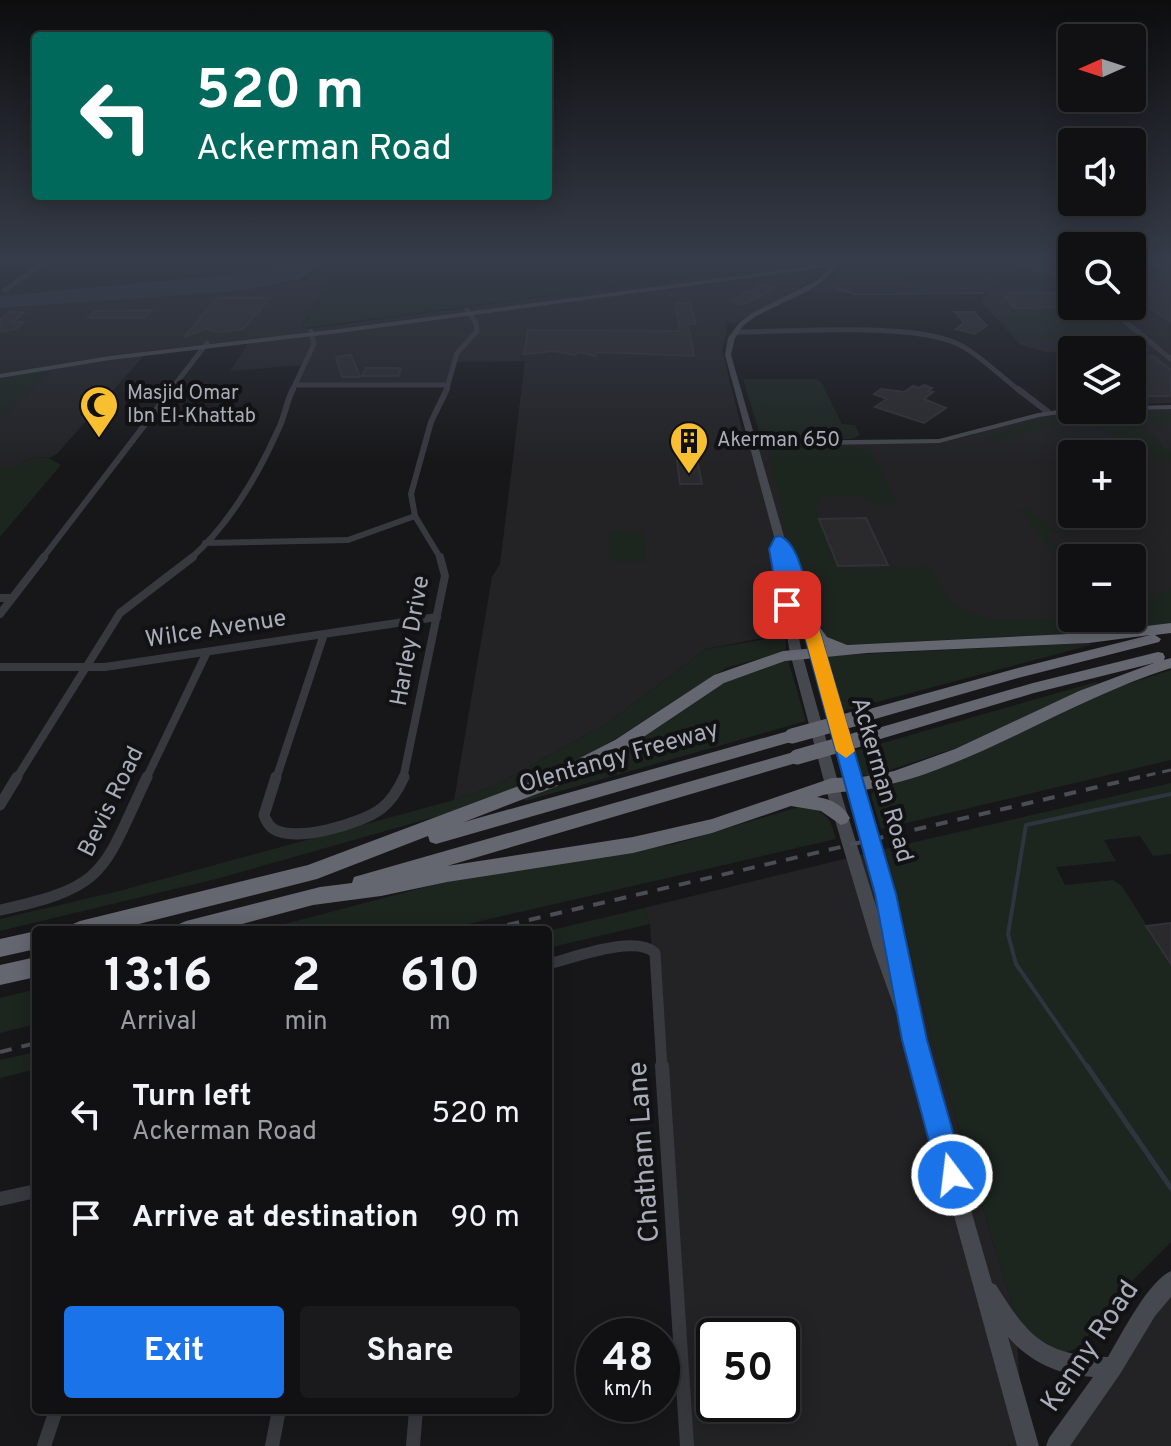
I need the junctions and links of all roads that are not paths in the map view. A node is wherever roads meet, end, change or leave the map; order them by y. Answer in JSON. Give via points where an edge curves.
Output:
{"nodes":[{"id":1,"x":332,"y":329,"type":"edge"},
{"id":2,"x":477,"y":329,"type":"edge"},
{"id":3,"x":739,"y":329,"type":"edge"},
{"id":4,"x":1135,"y":329,"type":"edge"},
{"id":5,"x":312,"y":332,"type":"junction"},
{"id":6,"x":736,"y":332,"type":"junction"},
{"id":7,"x":206,"y":345,"type":"junction"},
{"id":8,"x":1171,"y":359,"type":"edge"},
{"id":9,"x":0,"y":374,"type":"edge"},
{"id":10,"x":295,"y":385,"type":"junction"},
{"id":11,"x":448,"y":385,"type":"junction"},
{"id":12,"x":1171,"y":407,"type":"edge"},
{"id":13,"x":1146,"y":408,"type":"edge"},
{"id":14,"x":1058,"y":411,"type":"edge"},
{"id":15,"x":1048,"y":412,"type":"junction"},
{"id":16,"x":753,"y":444,"type":"junction"},
{"id":17,"x":415,"y":516,"type":"junction"},
{"id":18,"x":780,"y":540,"type":"junction"},
{"id":19,"x":205,"y":543,"type":"junction"},
{"id":20,"x":0,"y":598,"type":"edge"},
{"id":21,"x":12,"y":598,"type":"junction"},
{"id":22,"x":0,"y":614,"type":"edge"},
{"id":23,"x":437,"y":617,"type":"junction"},
{"id":24,"x":810,"y":624,"type":"junction"},
{"id":25,"x":1171,"y":628,"type":"edge"},
{"id":26,"x":324,"y":634,"type":"junction"},
{"id":27,"x":1171,"y":636,"type":"edge"},
{"id":28,"x":867,"y":648,"type":"junction"},
{"id":29,"x":207,"y":652,"type":"junction"},
{"id":30,"x":796,"y":653,"type":"junction"},
{"id":31,"x":818,"y":653,"type":"junction"},
{"id":32,"x":1171,"y":653,"type":"edge"},
{"id":33,"x":1171,"y":663,"type":"edge"},
{"id":34,"x":0,"y":667,"type":"edge"},
{"id":35,"x":85,"y":668,"type":"junction"},
{"id":36,"x":832,"y":785,"type":"junction"},
{"id":37,"x":856,"y":786,"type":"junction"},
{"id":38,"x":783,"y":803,"type":"junction"},
{"id":39,"x":0,"y":805,"type":"edge"},
{"id":40,"x":841,"y":818,"type":"junction"},
{"id":41,"x":309,"y":873,"type":"junction"},
{"id":42,"x":312,"y":897,"type":"junction"},
{"id":43,"x":0,"y":910,"type":"edge"},
{"id":44,"x":96,"y":926,"type":"edge"},
{"id":45,"x":201,"y":926,"type":"edge"},
{"id":46,"x":32,"y":941,"type":"edge"},
{"id":47,"x":0,"y":948,"type":"edge"},
{"id":48,"x":555,"y":962,"type":"edge"},
{"id":49,"x":32,"y":968,"type":"edge"},
{"id":50,"x":0,"y":975,"type":"edge"},
{"id":51,"x":914,"y":1040,"type":"junction"},
{"id":52,"x":32,"y":1192,"type":"edge"},
{"id":53,"x":0,"y":1199,"type":"edge"},
{"id":54,"x":977,"y":1270,"type":"junction"},
{"id":55,"x":1171,"y":1281,"type":"edge"},
{"id":56,"x":1113,"y":1367,"type":"junction"},
{"id":57,"x":55,"y":1414,"type":"edge"},
{"id":58,"x":278,"y":1414,"type":"edge"},
{"id":59,"x":416,"y":1414,"type":"edge"},
{"id":60,"x":44,"y":1446,"type":"edge"},
{"id":61,"x":272,"y":1446,"type":"edge"},
{"id":62,"x":413,"y":1446,"type":"edge"},
{"id":63,"x":687,"y":1446,"type":"edge"},
{"id":64,"x":1028,"y":1446,"type":"edge"},
{"id":65,"x":1057,"y":1446,"type":"edge"}],
"edges":[{"from":1,"to":5,"type":"main road"},
{"from":2,"to":11,"type":"street","via":[[457,353]]},
{"from":3,"to":6,"type":"main road"},
{"from":4,"to":8,"type":"street"},
{"from":5,"to":7,"type":"main road"},
{"from":5,"to":10,"type":"street","via":[[313,351]]},
{"from":6,"to":15,"type":"street","via":[[878,331],[940,337],[960,345]]},
{"from":6,"to":16,"type":"main road","name":"Ackerman Road","via":[[728,355]]},
{"from":7,"to":9,"type":"main road","via":[[88,357]]},
{"from":7,"to":21,"type":"street"},
{"from":10,"to":11,"type":"street"},
{"from":10,"to":19,"type":"street","via":[[280,427],[241,499]]},
{"from":11,"to":17,"type":"street","via":[[431,422],[413,488]]},
{"from":12,"to":13,"type":"main road"},
{"from":14,"to":15,"type":"main road"},
{"from":15,"to":16,"type":"main road","via":[[939,441]]},
{"from":16,"to":18,"type":"main road","name":"Ackerman Road"},
{"from":17,"to":19,"type":"street","via":[[338,541]]},
{"from":17,"to":23,"type":"street","name":"Harley Drive","via":[[444,562]]},
{"from":18,"to":24,"type":"main road","name":"Ackerman Road"},
{"from":18,"to":30,"type":"main road","name":"Ackerman Road","via":[[776,549]]},
{"from":19,"to":35,"type":"street","via":[[120,613]]},
{"from":20,"to":21,"type":"street"},
{"from":21,"to":22,"type":"street"},
{"from":23,"to":26,"type":"street","name":"Wilce Avenue"},
{"from":23,"to":26,"type":"street","name":"Harley Drive","via":[[403,780],[387,803],[360,819],[282,835],[265,821],[266,806]]},
{"from":24,"to":28,"type":"highway","via":[[831,644]]},
{"from":24,"to":31,"type":"main road","name":"Ackerman Road"},
{"from":25,"to":28,"type":"highway","via":[[1089,638]]},
{"from":26,"to":29,"type":"street","name":"Wilce Avenue"},
{"from":27,"to":41,"type":"highway","name":"Olentangy Freeway","bridge":true,"via":[[1018,673]]},
{"from":28,"to":31,"type":"highway"},
{"from":29,"to":35,"type":"street","name":"Wilce Avenue"},
{"from":29,"to":43,"type":"street","name":"Bevis Road","via":[[97,876],[62,896]]},
{"from":30,"to":31,"type":"highway"},
{"from":30,"to":36,"type":"main road","name":"Ackerman Road"},
{"from":30,"to":41,"type":"highway","via":[[719,679],[621,744],[549,782]]},
{"from":31,"to":37,"type":"main road","name":"Ackerman Road"},
{"from":32,"to":42,"type":"highway","name":"Olentangy Freeway","bridge":true,"via":[[1033,688]]},
{"from":33,"to":37,"type":"highway","via":[[1125,677],[958,753]]},
{"from":34,"to":35,"type":"street","name":"Wilce Avenue"},
{"from":35,"to":39,"type":"street"},
{"from":36,"to":37,"type":"highway"},
{"from":36,"to":38,"type":"highway"},
{"from":36,"to":40,"type":"main road","name":"Ackerman Road"},
{"from":37,"to":51,"type":"main road","name":"Ackerman Road","via":[[885,894]]},
{"from":38,"to":40,"type":"highway","via":[[816,802]]},
{"from":38,"to":42,"type":"highway","via":[[633,845]]},
{"from":40,"to":51,"type":"main road","name":"Ackerman Road"},
{"from":41,"to":44,"type":"highway","name":"Olentangy Freeway"},
{"from":42,"to":45,"type":"highway","name":"Olentangy Freeway"},
{"from":46,"to":47,"type":"highway"},
{"from":48,"to":63,"type":"street","name":"Chatham Lane","via":[[633,944],[655,953]]},
{"from":49,"to":50,"type":"highway"},
{"from":51,"to":54,"type":"main road","name":"Ackerman Road"},
{"from":52,"to":53,"type":"street"},
{"from":54,"to":56,"type":"main road","via":[[1005,1317],[1038,1352],[1067,1365]]},
{"from":54,"to":64,"type":"main road","name":"Ackerman Road"},
{"from":55,"to":56,"type":"main road","name":"Kenny Road"},
{"from":56,"to":65,"type":"main road","name":"Kenny Road"},
{"from":57,"to":60,"type":"street"},
{"from":58,"to":61,"type":"street"},
{"from":59,"to":62,"type":"street"}]}
